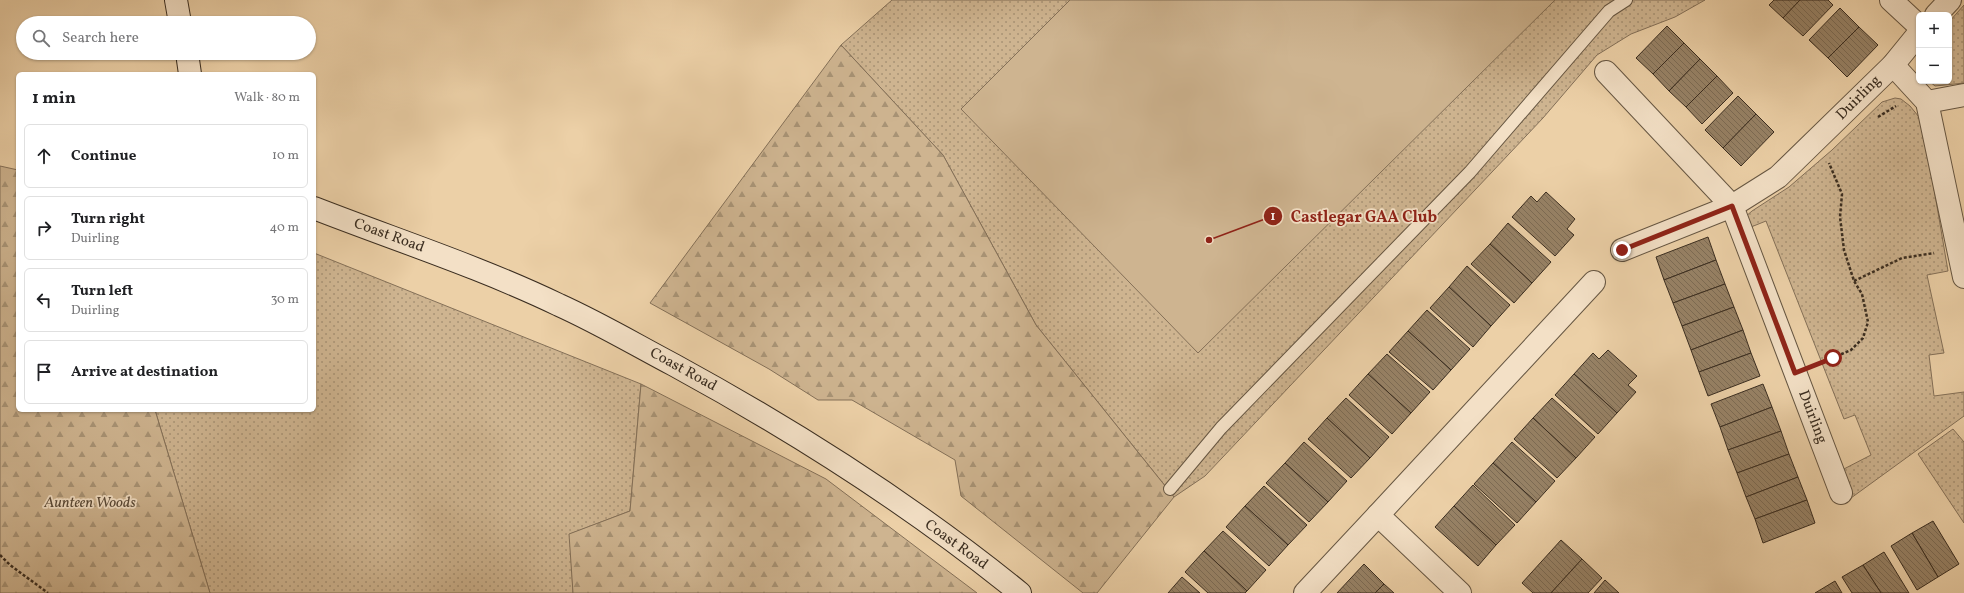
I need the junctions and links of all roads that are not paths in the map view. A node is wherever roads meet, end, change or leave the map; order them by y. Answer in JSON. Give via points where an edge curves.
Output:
{"nodes":[{"id":1,"x":176,"y":0,"type":"edge"},
{"id":2,"x":1626,"y":0,"type":"edge"},
{"id":3,"x":1892,"y":0,"type":"edge"},
{"id":4,"x":1950,"y":0,"type":"edge"},
{"id":5,"x":1939,"y":12,"type":"edge"},
{"id":6,"x":179,"y":16,"type":"edge"},
{"id":7,"x":1916,"y":23,"type":"edge"},
{"id":8,"x":1916,"y":37,"type":"edge"},
{"id":9,"x":188,"y":60,"type":"edge"},
{"id":10,"x":1893,"y":64,"type":"junction"},
{"id":11,"x":190,"y":72,"type":"edge"},
{"id":12,"x":1606,"y":72,"type":"dead end"},
{"id":13,"x":1964,"y":95,"type":"edge"},
{"id":14,"x":1923,"y":98,"type":"junction"},
{"id":15,"x":1732,"y":206,"type":"junction"},
{"id":16,"x":316,"y":209,"type":"edge"},
{"id":17,"x":1622,"y":250,"type":"dead end"},
{"id":18,"x":1964,"y":277,"type":"edge"},
{"id":19,"x":1594,"y":282,"type":"dead end"},
{"id":20,"x":1170,"y":489,"type":"dead end"},
{"id":21,"x":1841,"y":493,"type":"dead end"},
{"id":22,"x":1378,"y":515,"type":"junction"},
{"id":23,"x":1020,"y":593,"type":"edge"},
{"id":24,"x":1305,"y":593,"type":"edge"},
{"id":25,"x":1460,"y":593,"type":"edge"}],
"edges":[{"from":1,"to":6,"type":"street"},
{"from":2,"to":20,"type":"lane","via":[[1609,11],[1470,172],[1221,428]]},
{"from":3,"to":7,"type":"street"},
{"from":4,"to":5,"type":"street"},
{"from":8,"to":10,"type":"street","name":"Duirling"},
{"from":9,"to":11,"type":"street"},
{"from":10,"to":14,"type":"street","name":"Duirling"},
{"from":10,"to":15,"type":"street","name":"Duirling","via":[[1778,177]]},
{"from":12,"to":15,"type":"street","name":"Duirling"},
{"from":13,"to":14,"type":"street"},
{"from":14,"to":18,"type":"street"},
{"from":15,"to":17,"type":"street","name":"Duirling"},
{"from":15,"to":21,"type":"street","name":"Duirling"},
{"from":16,"to":23,"type":"street","name":"Coast Road","via":[[470,266],[559,304],[644,349],[806,441],[962,547]]},
{"from":19,"to":22,"type":"street"},
{"from":22,"to":24,"type":"street"},
{"from":22,"to":25,"type":"street"}]}
